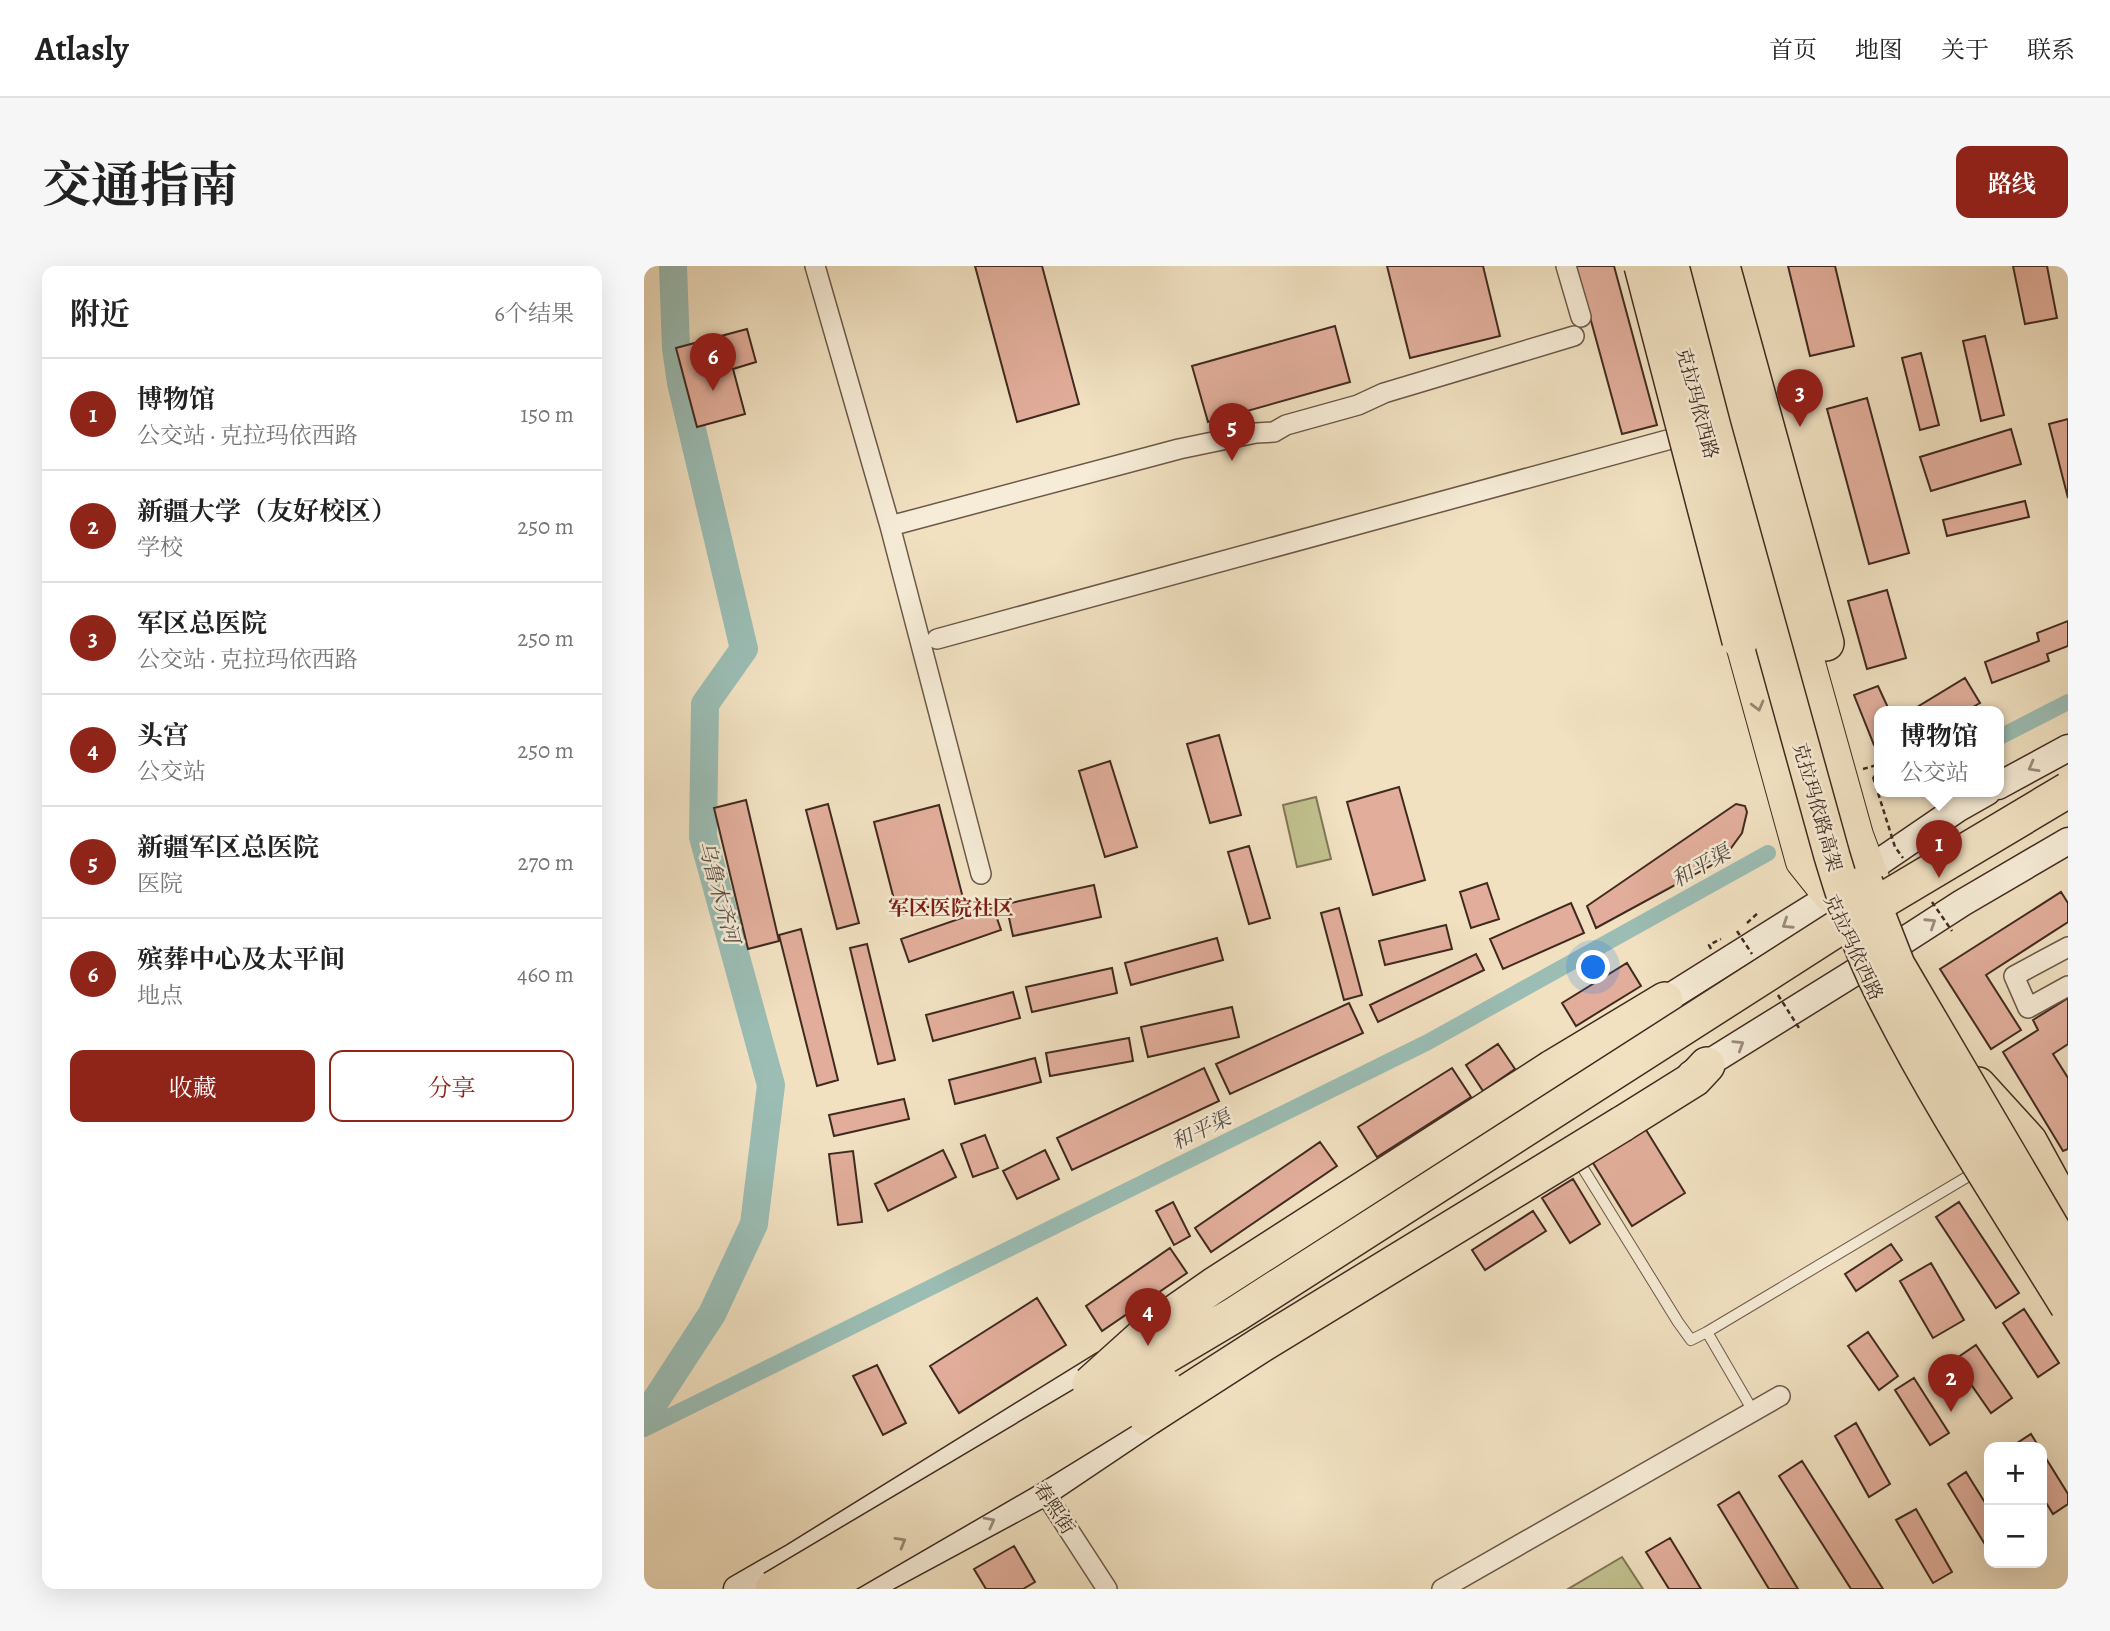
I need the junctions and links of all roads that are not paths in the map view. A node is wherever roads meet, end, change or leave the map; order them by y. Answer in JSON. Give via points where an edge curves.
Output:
{"nodes":[{"id":1,"x":816,"y":266,"type":"edge"},
{"id":2,"x":1566,"y":266,"type":"edge"},
{"id":3,"x":1642,"y":266,"type":"edge"},
{"id":4,"x":1663,"y":266,"type":"edge"},
{"id":5,"x":1671,"y":266,"type":"edge"},
{"id":6,"x":1697,"y":266,"type":"edge"},
{"id":7,"x":1722,"y":266,"type":"edge"},
{"id":8,"x":1581,"y":317,"type":"dead end"},
{"id":9,"x":1574,"y":336,"type":"dead end"},
{"id":10,"x":1742,"y":417,"type":"junction"},
{"id":11,"x":1705,"y":429,"type":"junction"},
{"id":12,"x":890,"y":526,"type":"junction"},
{"id":13,"x":937,"y":639,"type":"dead end"},
{"id":14,"x":1740,"y":640,"type":"joint"},
{"id":15,"x":1826,"y":643,"type":"joint"},
{"id":16,"x":2068,"y":748,"type":"edge"},
{"id":17,"x":1873,"y":772,"type":"edge"},
{"id":18,"x":2004,"y":783,"type":"edge"},
{"id":19,"x":2068,"y":790,"type":"edge"},
{"id":20,"x":1978,"y":797,"type":"edge"},
{"id":21,"x":2068,"y":814,"type":"edge"},
{"id":22,"x":1858,"y":835,"type":"junction"},
{"id":23,"x":2068,"y":841,"type":"edge"},
{"id":24,"x":1870,"y":867,"type":"junction"},
{"id":25,"x":981,"y":874,"type":"dead end"},
{"id":26,"x":1829,"y":897,"type":"junction"},
{"id":27,"x":1898,"y":944,"type":"junction"},
{"id":28,"x":2068,"y":947,"type":"edge"},
{"id":29,"x":1860,"y":967,"type":"junction"},
{"id":30,"x":2068,"y":986,"type":"edge"},
{"id":31,"x":1665,"y":1000,"type":"junction"},
{"id":32,"x":1707,"y":1065,"type":"junction"},
{"id":33,"x":1978,"y":1085,"type":"junction"},
{"id":34,"x":1566,"y":1142,"type":"junction"},
{"id":35,"x":1984,"y":1167,"type":"junction"},
{"id":36,"x":2068,"y":1212,"type":"edge"},
{"id":37,"x":2068,"y":1239,"type":"edge"},
{"id":38,"x":2068,"y":1256,"type":"edge"},
{"id":39,"x":2068,"y":1304,"type":"edge"},
{"id":40,"x":1707,"y":1332,"type":"junction"},
{"id":41,"x":1780,"y":1396,"type":"dead end"},
{"id":42,"x":1753,"y":1411,"type":"junction"},
{"id":43,"x":1001,"y":1429,"type":"junction"},
{"id":44,"x":1049,"y":1440,"type":"junction"},
{"id":45,"x":1045,"y":1492,"type":"junction"},
{"id":46,"x":877,"y":1586,"type":"edge"},
{"id":47,"x":737,"y":1589,"type":"edge"},
{"id":48,"x":773,"y":1589,"type":"edge"},
{"id":49,"x":821,"y":1589,"type":"edge"},
{"id":50,"x":1107,"y":1589,"type":"edge"},
{"id":51,"x":1442,"y":1589,"type":"edge"}],
"edges":[{"from":1,"to":12,"type":"street"},
{"from":2,"to":8,"type":"street"},
{"from":3,"to":14,"type":"highway","bridge":true},
{"from":4,"to":11,"type":"main road","name":"克拉玛依西路"},
{"from":5,"to":39,"type":"highway","name":"克拉玛依路高架","bridge":true,"via":[[1851,916],[1881,989],[1922,1067]]},
{"from":6,"to":10,"type":"main road","name":"克拉玛依西路"},
{"from":6,"to":38,"type":"highway","name":"克拉玛依路高架","bridge":true,"via":[[1733,422],[1852,848],[1897,965]]},
{"from":7,"to":15,"type":"highway"},
{"from":9,"to":12,"type":"street","via":[[1384,393],[1274,432],[1179,450]]},
{"from":10,"to":11,"type":"street"},
{"from":10,"to":22,"type":"main road","name":"克拉玛依西路"},
{"from":11,"to":13,"type":"street"},
{"from":11,"to":26,"type":"main road","name":"克拉玛依西路","via":[[1797,758]]},
{"from":12,"to":25,"type":"street"},
{"from":14,"to":26,"type":"main road","one_way":true,"via":[[1801,862]]},
{"from":15,"to":17,"type":"main road"},
{"from":16,"to":18,"type":"main road","one_way":true},
{"from":17,"to":22,"type":"main road"},
{"from":19,"to":44,"type":"highway","bridge":true,"via":[[1855,917]]},
{"from":20,"to":24,"type":"main road"},
{"from":21,"to":44,"type":"highway","bridge":true,"via":[[1863,937],[1256,1327]]},
{"from":22,"to":24,"type":"main road","name":"克拉玛依西路"},
{"from":27,"to":23,"type":"main road","one_way":true},
{"from":24,"to":26,"type":"main road"},
{"from":24,"to":27,"type":"main road","name":"克拉玛依西路"},
{"from":26,"to":29,"type":"main road","name":"克拉玛依西路"},
{"from":26,"to":31,"type":"main road","one_way":true},
{"from":27,"to":29,"type":"main road"},
{"from":27,"to":33,"type":"main road","name":"克拉玛依西路"},
{"from":28,"to":30,"type":"street","via":[[2014,976],[2028,1008]]},
{"from":32,"to":29,"type":"main road","one_way":true},
{"from":29,"to":35,"type":"main road","name":"克拉玛依西路"},
{"from":31,"to":43,"type":"main road","via":[[1655,1021]]},
{"from":31,"to":44,"type":"highway","bridge":true,"via":[[1552,1068],[1150,1330]]},
{"from":32,"to":34,"type":"main road"},
{"from":32,"to":44,"type":"highway","bridge":true,"via":[[1694,1079],[1551,1170],[1129,1429]]},
{"from":33,"to":36,"type":"highway","via":[[2029,1141]]},
{"from":33,"to":37,"type":"main road","name":"克拉玛依西路"},
{"from":34,"to":40,"type":"lane","via":[[1691,1340]]},
{"from":34,"to":45,"type":"main road"},
{"from":35,"to":39,"type":"main road","name":"克拉玛依西路"},
{"from":35,"to":40,"type":"lane"},
{"from":40,"to":42,"type":"lane"},
{"from":41,"to":42,"type":"street"},
{"from":42,"to":51,"type":"street"},
{"from":43,"to":45,"type":"street","name":"春熙街"},
{"from":43,"to":47,"type":"main road"},
{"from":44,"to":48,"type":"highway","bridge":true},
{"from":49,"to":44,"type":"highway","one_way":true,"bridge":true},
{"from":46,"to":45,"type":"main road","one_way":true},
{"from":45,"to":50,"type":"street","name":"春熙街"}]}
